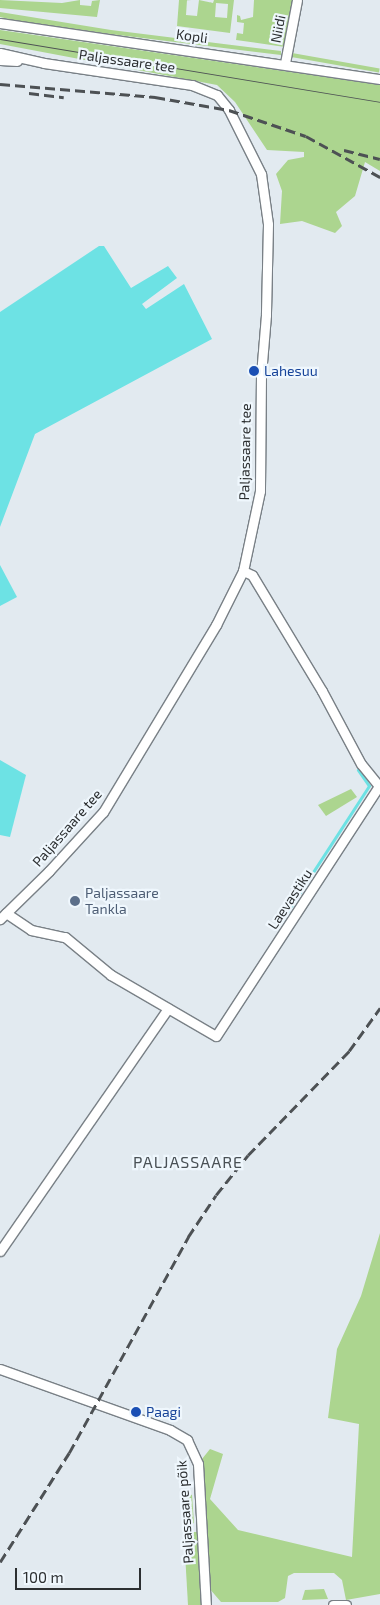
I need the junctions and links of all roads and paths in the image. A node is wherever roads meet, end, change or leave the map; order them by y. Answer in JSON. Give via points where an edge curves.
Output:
{"nodes":[{"id":1,"x":298,"y":0,"type":"edge"},
{"id":2,"x":0,"y":23,"type":"edge"},
{"id":3,"x":0,"y":53,"type":"edge"},
{"id":4,"x":0,"y":60,"type":"edge"},
{"id":5,"x":44,"y":63,"type":"junction"},
{"id":6,"x":285,"y":63,"type":"junction"},
{"id":7,"x":380,"y":80,"type":"edge"},
{"id":8,"x":243,"y":571,"type":"junction"},
{"id":9,"x":3,"y":916,"type":"edge"},
{"id":10,"x":168,"y":1008,"type":"junction"},
{"id":11,"x":0,"y":1251,"type":"edge"},
{"id":12,"x":0,"y":1369,"type":"edge"},
{"id":13,"x":206,"y":1605,"type":"edge"},
{"id":14,"x":333,"y":1605,"type":"edge"},
{"id":15,"x":346,"y":1605,"type":"edge"}],
"edges":[{"from":1,"to":6,"type":"street","name":"Niidi"},
{"from":2,"to":6,"type":"street","name":"Kopli"},
{"from":3,"to":5,"type":"street","name":"Paljassaare tee"},
{"from":4,"to":5,"type":"street","name":"Paljassaare tee"},
{"from":5,"to":8,"type":"street","name":"Paljassaare tee","via":[[192,85],[217,95],[229,110],[261,174],[268,224],[261,374],[260,491]]},
{"from":6,"to":7,"type":"street","name":"Kopli"},
{"from":8,"to":9,"type":"street","name":"Paljassaare tee","via":[[216,625],[103,812]]},
{"from":8,"to":10,"type":"street","name":"Laevastiku","via":[[252,575],[322,691],[361,764],[379,786],[216,1036]]},
{"from":9,"to":10,"type":"street","name":"Laevastiku","via":[[31,930],[65,937],[111,975]]},
{"from":10,"to":11,"type":"street"},
{"from":12,"to":13,"type":"street","name":"Paljassaare põik","via":[[170,1430],[187,1440],[198,1464]]},
{"from":14,"to":15,"type":"street"}]}
